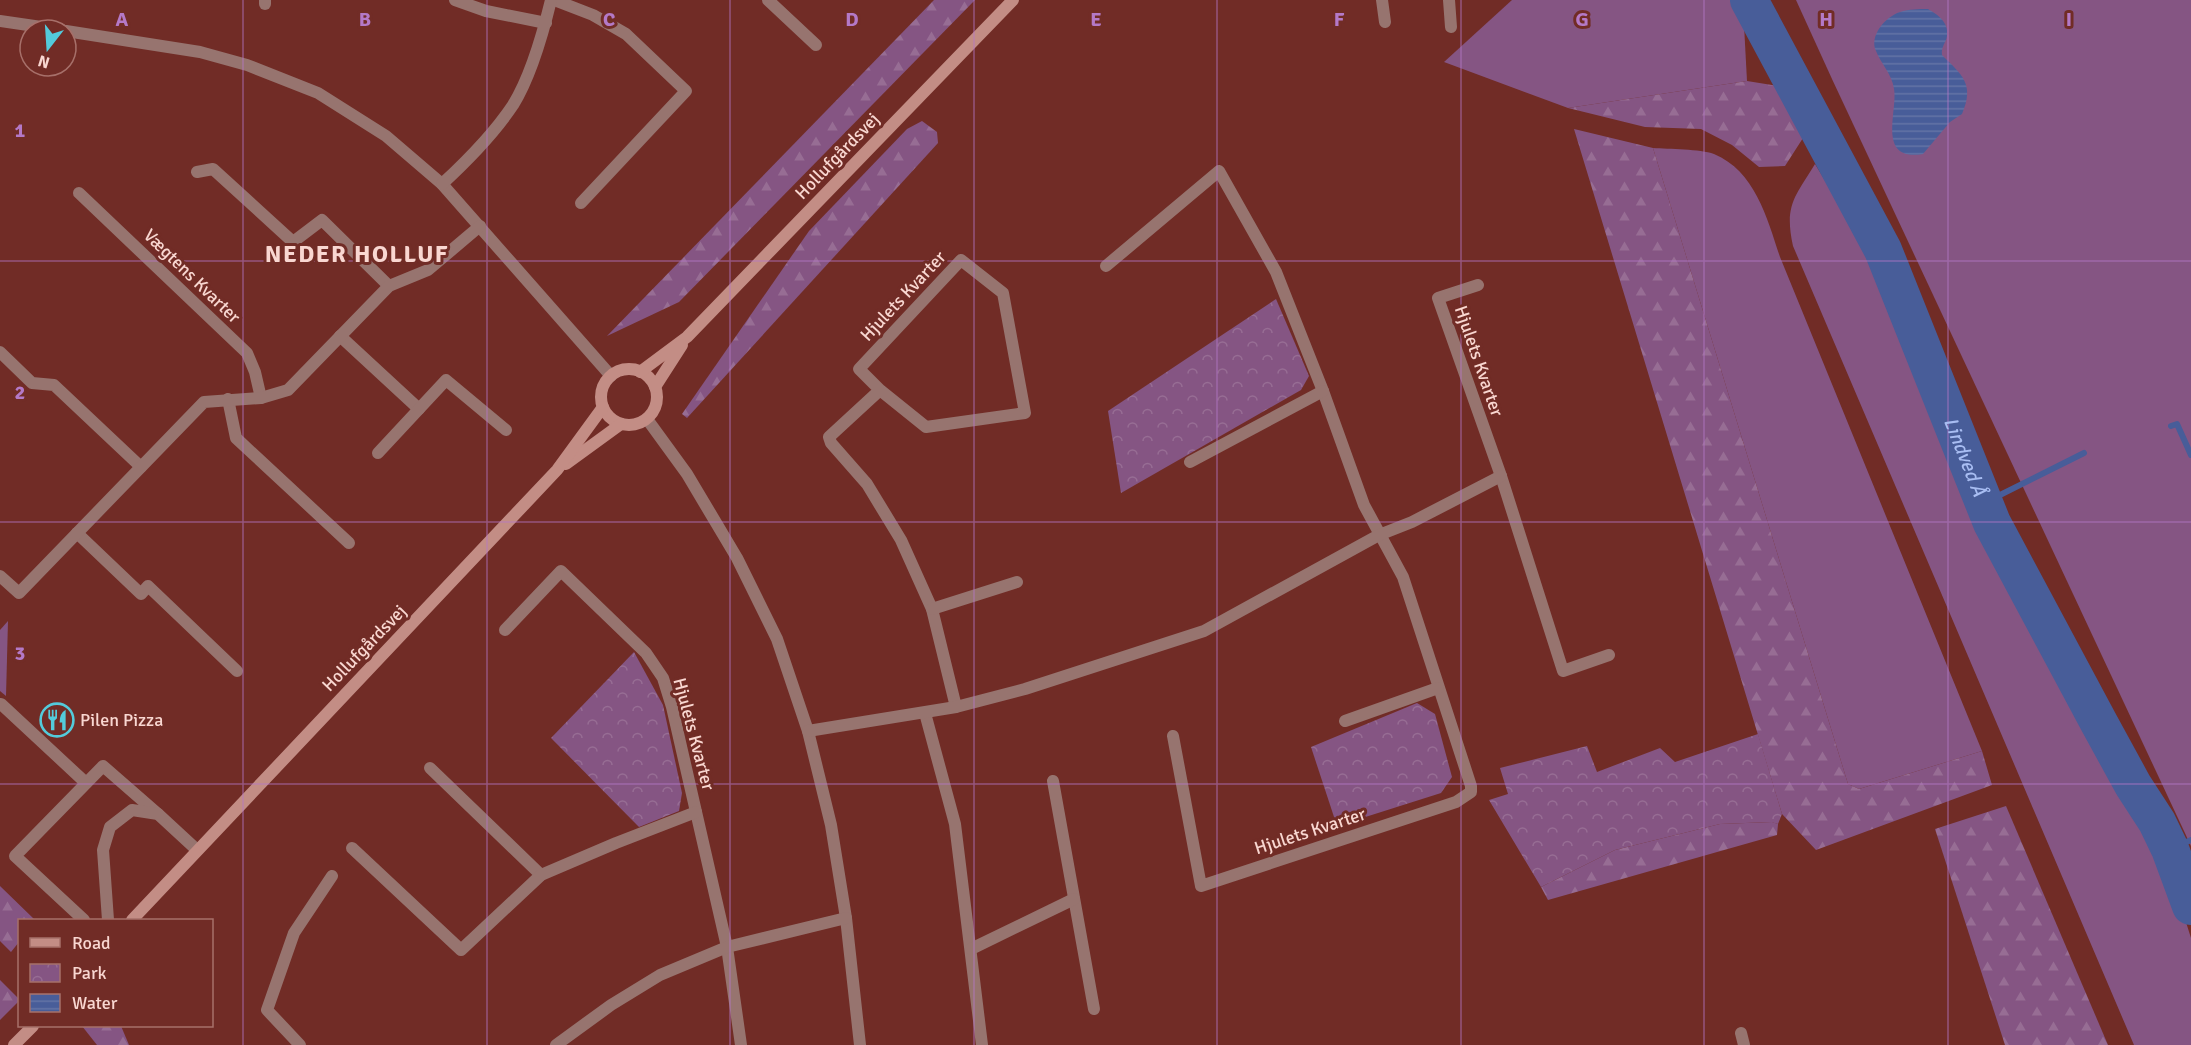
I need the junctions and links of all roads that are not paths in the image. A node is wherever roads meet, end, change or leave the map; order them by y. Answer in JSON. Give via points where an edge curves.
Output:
{"nodes":[{"id":1,"x":455,"y":0,"type":"edge"},
{"id":2,"x":553,"y":0,"type":"edge"},
{"id":3,"x":768,"y":0,"type":"edge"},
{"id":4,"x":1012,"y":0,"type":"edge"},
{"id":5,"x":1382,"y":0,"type":"edge"},
{"id":6,"x":1449,"y":0,"type":"edge"},
{"id":7,"x":0,"y":21,"type":"edge"},
{"id":8,"x":1385,"y":22,"type":"dead end"},
{"id":9,"x":546,"y":23,"type":"junction"},
{"id":10,"x":18,"y":24,"type":"edge"},
{"id":11,"x":1452,"y":27,"type":"dead end"},
{"id":12,"x":78,"y":32,"type":"edge"},
{"id":13,"x":816,"y":45,"type":"dead end"},
{"id":14,"x":197,"y":172,"type":"dead end"},
{"id":15,"x":442,"y":184,"type":"junction"},
{"id":16,"x":79,"y":193,"type":"dead end"},
{"id":17,"x":581,"y":203,"type":"dead end"},
{"id":18,"x":480,"y":226,"type":"junction"},
{"id":19,"x":1106,"y":266,"type":"dead end"},
{"id":20,"x":1478,"y":285,"type":"dead end"},
{"id":21,"x":389,"y":286,"type":"junction"},
{"id":22,"x":340,"y":336,"type":"junction"},
{"id":23,"x":687,"y":337,"type":"junction"},
{"id":24,"x":0,"y":352,"type":"edge"},
{"id":25,"x":640,"y":372,"type":"junction"},
{"id":26,"x":611,"y":376,"type":"junction"},
{"id":27,"x":655,"y":387,"type":"junction"},
{"id":28,"x":880,"y":390,"type":"junction"},
{"id":29,"x":1323,"y":391,"type":"junction"},
{"id":30,"x":261,"y":398,"type":"junction"},
{"id":31,"x":228,"y":399,"type":"junction"},
{"id":32,"x":603,"y":407,"type":"junction"},
{"id":33,"x":419,"y":409,"type":"junction"},
{"id":34,"x":647,"y":419,"type":"junction"},
{"id":35,"x":621,"y":424,"type":"junction"},
{"id":36,"x":506,"y":430,"type":"dead end"},
{"id":37,"x":378,"y":453,"type":"dead end"},
{"id":38,"x":1190,"y":462,"type":"dead end"},
{"id":39,"x":141,"y":467,"type":"junction"},
{"id":40,"x":557,"y":470,"type":"junction"},
{"id":41,"x":1501,"y":477,"type":"junction"},
{"id":42,"x":76,"y":533,"type":"junction"},
{"id":43,"x":1379,"y":535,"type":"junction"},
{"id":44,"x":349,"y":543,"type":"dead end"},
{"id":45,"x":0,"y":576,"type":"edge"},
{"id":46,"x":1017,"y":582,"type":"dead end"},
{"id":47,"x":932,"y":609,"type":"junction"},
{"id":48,"x":506,"y":630,"type":"dead end"},
{"id":49,"x":1609,"y":656,"type":"dead end"},
{"id":50,"x":237,"y":671,"type":"dead end"},
{"id":51,"x":1438,"y":688,"type":"junction"},
{"id":52,"x":0,"y":704,"type":"edge"},
{"id":53,"x":956,"y":707,"type":"junction"},
{"id":54,"x":925,"y":713,"type":"junction"},
{"id":55,"x":1345,"y":721,"type":"dead end"},
{"id":56,"x":808,"y":731,"type":"junction"},
{"id":57,"x":1173,"y":736,"type":"dead end"},
{"id":58,"x":430,"y":768,"type":"dead end"},
{"id":59,"x":1053,"y":781,"type":"dead end"},
{"id":60,"x":86,"y":783,"type":"junction"},
{"id":61,"x":696,"y":812,"type":"junction"},
{"id":62,"x":158,"y":814,"type":"junction"},
{"id":63,"x":352,"y":848,"type":"dead end"},
{"id":64,"x":196,"y":850,"type":"junction"},
{"id":65,"x":541,"y":875,"type":"junction"},
{"id":66,"x":332,"y":876,"type":"dead end"},
{"id":67,"x":1074,"y":899,"type":"junction"},
{"id":68,"x":846,"y":918,"type":"junction"},
{"id":69,"x":82,"y":919,"type":"edge"},
{"id":70,"x":108,"y":919,"type":"edge"},
{"id":71,"x":134,"y":919,"type":"edge"},
{"id":72,"x":727,"y":947,"type":"junction"},
{"id":73,"x":971,"y":949,"type":"junction"},
{"id":74,"x":1094,"y":1009,"type":"dead end"},
{"id":75,"x":32,"y":1027,"type":"edge"},
{"id":76,"x":14,"y":1045,"type":"edge"},
{"id":77,"x":300,"y":1045,"type":"edge"},
{"id":78,"x":556,"y":1045,"type":"edge"},
{"id":79,"x":741,"y":1045,"type":"edge"},
{"id":80,"x":860,"y":1045,"type":"edge"},
{"id":81,"x":982,"y":1045,"type":"edge"}],
"edges":[{"from":1,"to":9,"type":"street","via":[[486,11]]},
{"from":2,"to":9,"type":"street"},
{"from":2,"to":17,"type":"street","via":[[593,15],[626,34],[686,91]]},
{"from":3,"to":13,"type":"street"},
{"from":4,"to":23,"type":"street","name":"Hollufgårdsvej"},
{"from":5,"to":8,"type":"street"},
{"from":6,"to":11,"type":"street"},
{"from":7,"to":10,"type":"street"},
{"from":9,"to":15,"type":"street","via":[[513,104],[472,156]]},
{"from":12,"to":15,"type":"street","via":[[200,52],[247,65],[318,93],[386,136]]},
{"from":14,"to":21,"type":"street","via":[[213,169],[293,242],[322,220]]},
{"from":15,"to":18,"type":"street"},
{"from":16,"to":30,"type":"street","name":"Vægtens Kvarter","via":[[247,353]]},
{"from":18,"to":21,"type":"street","via":[[428,270]]},
{"from":18,"to":26,"type":"street"},
{"from":19,"to":29,"type":"street","name":"Hjulets Kvarter","via":[[1220,171],[1276,272]]},
{"from":20,"to":41,"type":"street","name":"Hjulets Kvarter","via":[[1438,298]]},
{"from":21,"to":22,"type":"street"},
{"from":22,"to":30,"type":"street","via":[[288,390]]},
{"from":22,"to":33,"type":"street"},
{"from":23,"to":25,"type":"street","name":"Hollufgårdsvej"},
{"from":23,"to":27,"type":"street","name":"Hollufgårdsvej"},
{"from":24,"to":39,"type":"street","via":[[32,383],[54,385]]},
{"from":25,"to":26,"type":"street","via":[[624,370]]},
{"from":25,"to":27,"type":"street"},
{"from":26,"to":32,"type":"street","via":[[602,390]]},
{"from":27,"to":34,"type":"street","via":[[657,404]]},
{"from":28,"to":28,"type":"street","name":"Hjulets Kvarter","via":[[859,369],[961,260],[1004,293],[1025,413],[926,427]]},
{"from":28,"to":47,"type":"street","via":[[829,437],[867,484],[901,540]]},
{"from":29,"to":38,"type":"street"},
{"from":29,"to":43,"type":"street","name":"Hjulets Kvarter","via":[[1364,506]]},
{"from":30,"to":31,"type":"street"},
{"from":31,"to":39,"type":"street","via":[[204,402]]},
{"from":31,"to":44,"type":"street","via":[[236,438]]},
{"from":32,"to":35,"type":"street"},
{"from":32,"to":40,"type":"street","name":"Hollufgårdsvej"},
{"from":33,"to":36,"type":"street","via":[[446,380]]},
{"from":33,"to":37,"type":"street"},
{"from":34,"to":35,"type":"street"},
{"from":34,"to":56,"type":"street","via":[[687,474],[737,558],[777,639]]},
{"from":35,"to":40,"type":"street","name":"Hollufgårdsvej"},
{"from":39,"to":42,"type":"street"},
{"from":40,"to":64,"type":"street","name":"Hollufgårdsvej"},
{"from":41,"to":43,"type":"street"},
{"from":41,"to":49,"type":"street","name":"Hjulets Kvarter","via":[[1563,671]]},
{"from":42,"to":45,"type":"street","via":[[19,593]]},
{"from":42,"to":50,"type":"street","via":[[141,594],[148,586]]},
{"from":43,"to":51,"type":"street","name":"Hjulets Kvarter","via":[[1403,577]]},
{"from":43,"to":53,"type":"street","via":[[1204,631],[1025,689]]},
{"from":46,"to":47,"type":"street"},
{"from":47,"to":53,"type":"street"},
{"from":48,"to":61,"type":"street","name":"Hjulets Kvarter","via":[[561,570],[646,653],[663,678]]},
{"from":51,"to":55,"type":"street"},
{"from":51,"to":57,"type":"street","name":"Hjulets Kvarter","via":[[1471,792],[1456,802],[1201,886]]},
{"from":52,"to":60,"type":"street"},
{"from":53,"to":54,"type":"street"},
{"from":54,"to":56,"type":"street"},
{"from":54,"to":73,"type":"street","via":[[955,824]]},
{"from":56,"to":68,"type":"street","via":[[831,825]]},
{"from":58,"to":65,"type":"street"},
{"from":59,"to":67,"type":"street"},
{"from":60,"to":62,"type":"street","via":[[103,766]]},
{"from":60,"to":69,"type":"street","via":[[15,856]]},
{"from":61,"to":65,"type":"street","name":"Hjulets Kvarter"},
{"from":61,"to":72,"type":"street","name":"Hjulets Kvarter"},
{"from":62,"to":64,"type":"street"},
{"from":62,"to":70,"type":"street","via":[[132,810],[110,827],[103,850]]},
{"from":63,"to":65,"type":"street","name":"Hjulets Kvarter","via":[[461,950]]},
{"from":64,"to":71,"type":"street","name":"Hollufgårdsvej"},
{"from":66,"to":77,"type":"street","via":[[294,933],[267,1010]]},
{"from":67,"to":73,"type":"street"},
{"from":67,"to":74,"type":"street"},
{"from":68,"to":72,"type":"street"},
{"from":68,"to":80,"type":"street"},
{"from":72,"to":78,"type":"street","via":[[660,975]]},
{"from":72,"to":79,"type":"street","name":"Hjulets Kvarter"},
{"from":73,"to":81,"type":"street"},
{"from":75,"to":76,"type":"street"}]}
